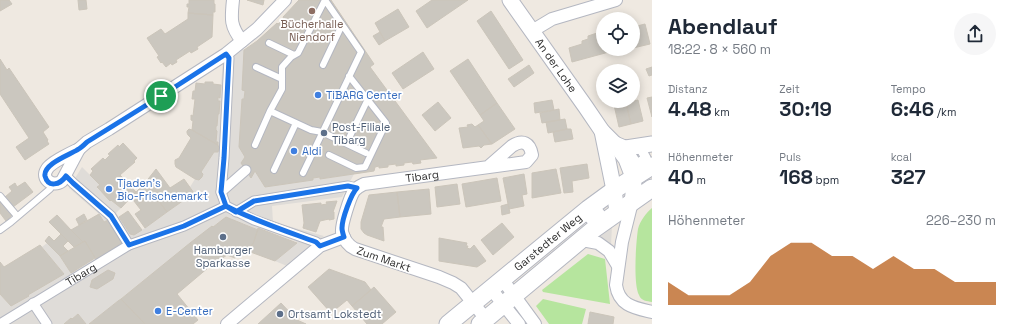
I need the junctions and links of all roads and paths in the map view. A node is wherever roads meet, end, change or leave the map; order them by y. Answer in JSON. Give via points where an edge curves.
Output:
{"nodes":[{"id":1,"x":233,"y":0,"type":"edge"},
{"id":2,"x":285,"y":0,"type":"edge"},
{"id":3,"x":510,"y":0,"type":"edge"},
{"id":4,"x":616,"y":0,"type":"edge"},
{"id":5,"x":342,"y":25,"type":"junction"},
{"id":6,"x":532,"y":31,"type":"junction"},
{"id":7,"x":242,"y":42,"type":"junction"},
{"id":8,"x":269,"y":43,"type":"dead end"},
{"id":9,"x":226,"y":54,"type":"junction"},
{"id":10,"x":294,"y":55,"type":"junction"},
{"id":11,"x":324,"y":65,"type":"dead end"},
{"id":12,"x":256,"y":67,"type":"dead end"},
{"id":13,"x":349,"y":76,"type":"junction"},
{"id":14,"x":282,"y":79,"type":"junction"},
{"id":15,"x":368,"y":99,"type":"junction"},
{"id":16,"x":270,"y":111,"type":"junction"},
{"id":17,"x":296,"y":123,"type":"junction"},
{"id":18,"x":322,"y":132,"type":"junction"},
{"id":19,"x":602,"y":132,"type":"junction"},
{"id":20,"x":350,"y":136,"type":"dead end"},
{"id":21,"x":255,"y":145,"type":"dead end"},
{"id":22,"x":646,"y":146,"type":"edge"},
{"id":23,"x":616,"y":148,"type":"junction"},
{"id":24,"x":79,"y":149,"type":"junction"},
{"id":25,"x":366,"y":153,"type":"dead end"},
{"id":26,"x":329,"y":155,"type":"dead end"},
{"id":27,"x":652,"y":166,"type":"edge"},
{"id":28,"x":488,"y":167,"type":"dead end"},
{"id":29,"x":246,"y":170,"type":"dead end"},
{"id":30,"x":274,"y":170,"type":"dead end"},
{"id":31,"x":303,"y":173,"type":"dead end"},
{"id":32,"x":66,"y":176,"type":"junction"},
{"id":33,"x":652,"y":176,"type":"edge"},
{"id":34,"x":634,"y":177,"type":"junction"},
{"id":35,"x":652,"y":181,"type":"edge"},
{"id":36,"x":53,"y":184,"type":"junction"},
{"id":37,"x":357,"y":188,"type":"junction"},
{"id":38,"x":652,"y":188,"type":"edge"},
{"id":39,"x":614,"y":190,"type":"junction"},
{"id":40,"x":221,"y":192,"type":"junction"},
{"id":41,"x":0,"y":196,"type":"edge"},
{"id":42,"x":632,"y":202,"type":"junction"},
{"id":43,"x":226,"y":206,"type":"junction"},
{"id":44,"x":236,"y":212,"type":"junction"},
{"id":45,"x":617,"y":212,"type":"junction"},
{"id":46,"x":17,"y":216,"type":"junction"},
{"id":47,"x":0,"y":230,"type":"edge"},
{"id":48,"x":344,"y":237,"type":"junction"},
{"id":49,"x":582,"y":240,"type":"junction"},
{"id":50,"x":622,"y":242,"type":"junction"},
{"id":51,"x":129,"y":245,"type":"junction"},
{"id":52,"x":320,"y":246,"type":"junction"},
{"id":53,"x":618,"y":266,"type":"junction"},
{"id":54,"x":497,"y":284,"type":"junction"},
{"id":55,"x":509,"y":300,"type":"junction"},
{"id":56,"x":33,"y":303,"type":"junction"},
{"id":57,"x":474,"y":303,"type":"junction"},
{"id":58,"x":652,"y":312,"type":"edge"},
{"id":59,"x":483,"y":321,"type":"edge"},
{"id":60,"x":0,"y":324,"type":"edge"},
{"id":61,"x":47,"y":324,"type":"edge"},
{"id":62,"x":227,"y":324,"type":"edge"},
{"id":63,"x":448,"y":324,"type":"edge"},
{"id":64,"x":519,"y":324,"type":"edge"},
{"id":65,"x":535,"y":324,"type":"edge"}],
"edges":[{"from":1,"to":7,"type":"street","via":[[233,25]]},
{"from":2,"to":7,"type":"street"},
{"from":3,"to":6,"type":"street","name":"An der Lohe"},
{"from":4,"to":6,"type":"street","via":[[552,19]]},
{"from":5,"to":10,"type":"lane","via":[[326,0],[298,53]]},
{"from":5,"to":11,"type":"lane"},
{"from":5,"to":13,"type":"lane","via":[[361,52]]},
{"from":6,"to":19,"type":"street","name":"An der Lohe"},
{"from":7,"to":9,"type":"street"},
{"from":8,"to":10,"type":"lane"},
{"from":9,"to":24,"type":"street"},
{"from":9,"to":40,"type":"street","via":[[229,58]]},
{"from":10,"to":14,"type":"lane","via":[[282,67]]},
{"from":12,"to":14,"type":"lane"},
{"from":13,"to":15,"type":"lane"},
{"from":13,"to":18,"type":"lane"},
{"from":14,"to":16,"type":"lane","via":[[282,89]]},
{"from":15,"to":20,"type":"lane"},
{"from":15,"to":26,"type":"lane","via":[[386,123],[365,167],[356,168]]},
{"from":16,"to":17,"type":"lane"},
{"from":16,"to":21,"type":"lane"},
{"from":17,"to":18,"type":"lane"},
{"from":17,"to":30,"type":"lane"},
{"from":18,"to":25,"type":"lane"},
{"from":18,"to":31,"type":"lane"},
{"from":19,"to":23,"type":"street","name":"An der Lohe"},
{"from":19,"to":39,"type":"street","name":"An der Lohe"},
{"from":22,"to":23,"type":"street"},
{"from":23,"to":34,"type":"street","name":"An der Lohe","via":[[626,159]]},
{"from":24,"to":32,"type":"street"},
{"from":24,"to":36,"type":"street","via":[[52,163],[46,169],[46,177]]},
{"from":27,"to":34,"type":"main road","name":"Garstedter Weg"},
{"from":28,"to":37,"type":"street","name":"Tibarg","via":[[364,184]]},
{"from":29,"to":40,"type":"street"},
{"from":32,"to":36,"type":"street","via":[[60,183]]},
{"from":32,"to":51,"type":"street","via":[[111,216]]},
{"from":33,"to":35,"type":"street","via":[[647,179],[649,183]]},
{"from":34,"to":39,"type":"main road","name":"Garstedter Weg"},
{"from":34,"to":42,"type":"street","name":"An der Lohe"},
{"from":36,"to":46,"type":"lane","via":[[50,190]]},
{"from":37,"to":44,"type":"street","name":"Tibarg","via":[[348,186],[254,201]]},
{"from":37,"to":48,"type":"street","via":[[352,194],[342,223]]},
{"from":38,"to":42,"type":"main road","name":"Garstedter Weg"},
{"from":39,"to":45,"type":"street","name":"An der Lohe"},
{"from":39,"to":54,"type":"main road","name":"Garstedter Weg","via":[[578,216]]},
{"from":40,"to":43,"type":"street"},
{"from":41,"to":46,"type":"lane"},
{"from":42,"to":45,"type":"main road","name":"Garstedter Weg"},
{"from":42,"to":50,"type":"street"},
{"from":43,"to":44,"type":"street"},
{"from":43,"to":51,"type":"street","name":"Tibarg","via":[[184,226]]},
{"from":44,"to":52,"type":"street","via":[[316,242]]},
{"from":45,"to":49,"type":"main road","name":"Garstedter Weg"},
{"from":45,"to":50,"type":"street"},
{"from":46,"to":47,"type":"lane"},
{"from":48,"to":52,"type":"street"},
{"from":48,"to":57,"type":"street","name":"Zum Markt","via":[[349,246],[355,249],[439,277],[461,288]]},
{"from":49,"to":53,"type":"street","via":[[598,243],[609,251]]},
{"from":49,"to":55,"type":"main road","name":"Garstedter Weg"},
{"from":50,"to":53,"type":"street"},
{"from":51,"to":56,"type":"street","name":"Tibarg"},
{"from":52,"to":62,"type":"street"},
{"from":53,"to":58,"type":"street","via":[[616,285],[620,296],[631,306]]},
{"from":54,"to":55,"type":"street"},
{"from":54,"to":57,"type":"main road","name":"Garstedter Weg"},
{"from":55,"to":59,"type":"main road","name":"Garstedter Weg"},
{"from":55,"to":64,"type":"street"},
{"from":55,"to":65,"type":"street"},
{"from":56,"to":60,"type":"street","name":"Tibarg"},
{"from":56,"to":61,"type":"street"},
{"from":57,"to":59,"type":"street","name":"Zum Markt"},
{"from":57,"to":63,"type":"main road","name":"Garstedter Weg"}]}
